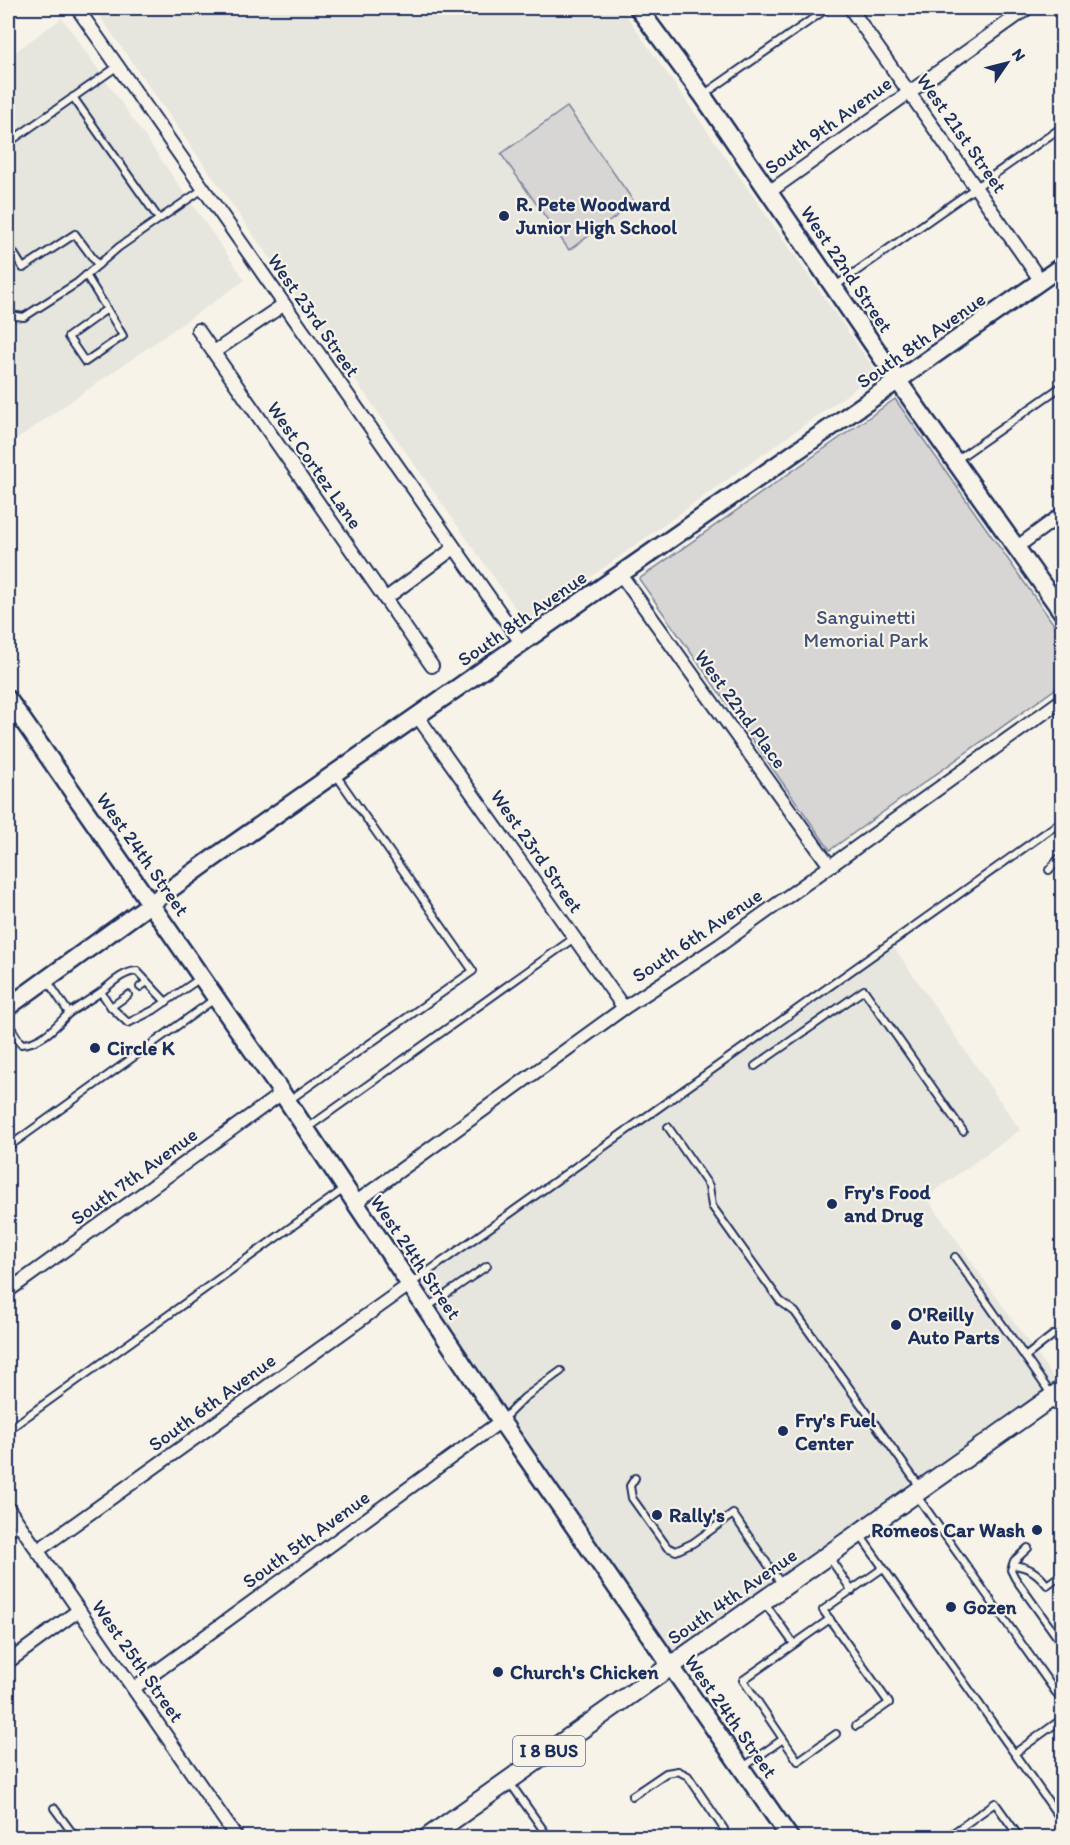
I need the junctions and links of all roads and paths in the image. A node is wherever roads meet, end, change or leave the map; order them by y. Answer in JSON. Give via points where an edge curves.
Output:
{"nodes":[{"id":1,"x":77,"y":8,"type":"edge"},
{"id":2,"x":638,"y":8,"type":"edge"},
{"id":3,"x":828,"y":8,"type":"edge"},
{"id":4,"x":850,"y":8,"type":"edge"},
{"id":5,"x":1028,"y":8,"type":"edge"},
{"id":6,"x":119,"y":66,"type":"junction"},
{"id":7,"x":909,"y":91,"type":"junction"},
{"id":8,"x":703,"y":96,"type":"junction"},
{"id":9,"x":73,"y":97,"type":"junction"},
{"id":10,"x":1062,"y":127,"type":"edge"},
{"id":11,"x":8,"y":143,"type":"edge"},
{"id":12,"x":976,"y":187,"type":"junction"},
{"id":13,"x":203,"y":189,"type":"junction"},
{"id":14,"x":769,"y":192,"type":"junction"},
{"id":15,"x":159,"y":219,"type":"junction"},
{"id":16,"x":8,"y":244,"type":"edge"},
{"id":17,"x":98,"y":265,"type":"junction"},
{"id":18,"x":1062,"y":266,"type":"edge"},
{"id":19,"x":86,"y":275,"type":"junction"},
{"id":20,"x":1041,"y":281,"type":"junction"},
{"id":21,"x":833,"y":288,"type":"junction"},
{"id":22,"x":283,"y":304,"type":"junction"},
{"id":23,"x":107,"y":309,"type":"junction"},
{"id":24,"x":8,"y":315,"type":"edge"},
{"id":25,"x":198,"y":330,"type":"dead end"},
{"id":26,"x":214,"y":352,"type":"junction"},
{"id":27,"x":898,"y":381,"type":"junction"},
{"id":28,"x":1062,"y":386,"type":"edge"},
{"id":29,"x":955,"y":462,"type":"junction"},
{"id":30,"x":1062,"y":514,"type":"edge"},
{"id":31,"x":1017,"y":547,"type":"junction"},
{"id":32,"x":454,"y":548,"type":"junction"},
{"id":33,"x":621,"y":575,"type":"junction"},
{"id":34,"x":385,"y":599,"type":"junction"},
{"id":35,"x":1062,"y":612,"type":"edge"},
{"id":36,"x":522,"y":644,"type":"junction"},
{"id":37,"x":432,"y":666,"type":"dead end"},
{"id":38,"x":8,"y":699,"type":"edge"},
{"id":39,"x":1062,"y":700,"type":"edge"},
{"id":40,"x":418,"y":717,"type":"junction"},
{"id":41,"x":336,"y":774,"type":"junction"},
{"id":42,"x":1062,"y":821,"type":"edge"},
{"id":43,"x":1062,"y":855,"type":"edge"},
{"id":44,"x":830,"y":866,"type":"junction"},
{"id":45,"x":1048,"y":870,"type":"dead end"},
{"id":46,"x":151,"y":902,"type":"junction"},
{"id":47,"x":574,"y":938,"type":"junction"},
{"id":48,"x":202,"y":976,"type":"junction"},
{"id":49,"x":46,"y":978,"type":"junction"},
{"id":50,"x":147,"y":982,"type":"junction"},
{"id":51,"x":140,"y":987,"type":"dead end"},
{"id":52,"x":100,"y":992,"type":"junction"},
{"id":53,"x":128,"y":995,"type":"dead end"},
{"id":54,"x":216,"y":998,"type":"junction"},
{"id":55,"x":166,"y":1002,"type":"junction"},
{"id":56,"x":8,"y":1006,"type":"edge"},
{"id":57,"x":111,"y":1007,"type":"junction"},
{"id":58,"x":624,"y":1008,"type":"junction"},
{"id":59,"x":69,"y":1013,"type":"junction"},
{"id":60,"x":8,"y":1023,"type":"edge"},
{"id":61,"x":755,"y":1066,"type":"dead end"},
{"id":62,"x":285,"y":1098,"type":"junction"},
{"id":63,"x":668,"y":1127,"type":"dead end"},
{"id":64,"x":306,"y":1129,"type":"junction"},
{"id":65,"x":963,"y":1131,"type":"dead end"},
{"id":66,"x":8,"y":1147,"type":"edge"},
{"id":67,"x":345,"y":1188,"type":"junction"},
{"id":68,"x":355,"y":1203,"type":"junction"},
{"id":69,"x":955,"y":1257,"type":"dead end"},
{"id":70,"x":487,"y":1266,"type":"dead end"},
{"id":71,"x":409,"y":1285,"type":"junction"},
{"id":72,"x":8,"y":1291,"type":"edge"},
{"id":73,"x":425,"y":1309,"type":"junction"},
{"id":74,"x":1053,"y":1335,"type":"dead end"},
{"id":75,"x":1025,"y":1357,"type":"junction"},
{"id":76,"x":561,"y":1371,"type":"dead end"},
{"id":77,"x":1059,"y":1399,"type":"edge"},
{"id":78,"x":501,"y":1421,"type":"junction"},
{"id":79,"x":8,"y":1430,"type":"edge"},
{"id":80,"x":635,"y":1478,"type":"dead end"},
{"id":81,"x":919,"y":1492,"type":"junction"},
{"id":82,"x":8,"y":1508,"type":"edge"},
{"id":83,"x":19,"y":1526,"type":"junction"},
{"id":84,"x":8,"y":1534,"type":"edge"},
{"id":85,"x":860,"y":1535,"type":"junction"},
{"id":86,"x":1028,"y":1548,"type":"dead end"},
{"id":87,"x":37,"y":1551,"type":"junction"},
{"id":88,"x":828,"y":1556,"type":"junction"},
{"id":89,"x":1013,"y":1565,"type":"junction"},
{"id":90,"x":883,"y":1568,"type":"junction"},
{"id":91,"x":1062,"y":1574,"type":"edge"},
{"id":92,"x":784,"y":1588,"type":"junction"},
{"id":93,"x":852,"y":1591,"type":"junction"},
{"id":94,"x":764,"y":1602,"type":"junction"},
{"id":95,"x":79,"y":1610,"type":"junction"},
{"id":96,"x":830,"y":1619,"type":"junction"},
{"id":97,"x":794,"y":1644,"type":"junction"},
{"id":98,"x":1062,"y":1644,"type":"edge"},
{"id":99,"x":8,"y":1662,"type":"edge"},
{"id":100,"x":671,"y":1667,"type":"junction"},
{"id":101,"x":134,"y":1688,"type":"junction"},
{"id":102,"x":1062,"y":1701,"type":"edge"},
{"id":103,"x":1062,"y":1719,"type":"edge"},
{"id":104,"x":856,"y":1726,"type":"dead end"},
{"id":105,"x":836,"y":1734,"type":"dead end"},
{"id":106,"x":783,"y":1739,"type":"junction"},
{"id":107,"x":1015,"y":1753,"type":"junction"},
{"id":108,"x":742,"y":1768,"type":"junction"},
{"id":109,"x":508,"y":1780,"type":"junction"},
{"id":110,"x":632,"y":1796,"type":"dead end"},
{"id":111,"x":54,"y":1808,"type":"dead end"},
{"id":112,"x":1062,"y":1821,"type":"edge"},
{"id":113,"x":76,"y":1838,"type":"edge"},
{"id":114,"x":237,"y":1838,"type":"edge"},
{"id":115,"x":427,"y":1838,"type":"edge"},
{"id":116,"x":549,"y":1838,"type":"edge"},
{"id":117,"x":724,"y":1838,"type":"edge"},
{"id":118,"x":790,"y":1838,"type":"edge"},
{"id":119,"x":946,"y":1838,"type":"edge"},
{"id":120,"x":1020,"y":1838,"type":"edge"}],
"edges":[{"from":1,"to":6,"type":"street","name":"West 23rd Street"},
{"from":2,"to":8,"type":"street","name":"West 22nd Street"},
{"from":3,"to":8,"type":"lane"},
{"from":4,"to":7,"type":"street","name":"West 21st Street"},
{"from":5,"to":7,"type":"street","name":"South 9th Avenue"},
{"from":6,"to":9,"type":"lane"},
{"from":6,"to":13,"type":"street","name":"West 23rd Street"},
{"from":7,"to":12,"type":"street","name":"West 21st Street"},
{"from":7,"to":14,"type":"street","name":"South 9th Avenue"},
{"from":8,"to":14,"type":"street","name":"West 22nd Street"},
{"from":9,"to":11,"type":"lane"},
{"from":9,"to":15,"type":"lane"},
{"from":10,"to":12,"type":"lane"},
{"from":12,"to":20,"type":"street","name":"West 21st Street"},
{"from":12,"to":21,"type":"lane"},
{"from":13,"to":15,"type":"lane"},
{"from":13,"to":22,"type":"street","name":"West 23rd Street"},
{"from":14,"to":21,"type":"street","name":"West 22nd Street"},
{"from":15,"to":17,"type":"lane"},
{"from":16,"to":17,"type":"lane","via":[[23,268],[75,234]]},
{"from":17,"to":19,"type":"lane"},
{"from":18,"to":20,"type":"street","name":"South 8th Avenue"},
{"from":19,"to":23,"type":"lane"},
{"from":19,"to":24,"type":"lane","via":[[24,317]]},
{"from":20,"to":27,"type":"street","name":"South 8th Avenue"},
{"from":21,"to":27,"type":"street","name":"West 22nd Street"},
{"from":22,"to":26,"type":"street"},
{"from":22,"to":32,"type":"street","name":"West 23rd Street"},
{"from":23,"to":23,"type":"lane","via":[[123,336],[85,362],[68,337]]},
{"from":25,"to":26,"type":"street","name":"West Cortez Lane"},
{"from":26,"to":34,"type":"street","name":"West Cortez Lane"},
{"from":27,"to":29,"type":"street","name":"West 22nd Street"},
{"from":27,"to":33,"type":"street","name":"South 8th Avenue"},
{"from":28,"to":29,"type":"lane"},
{"from":29,"to":31,"type":"street","name":"West 22nd Street"},
{"from":30,"to":31,"type":"street"},
{"from":31,"to":35,"type":"street","name":"West 22nd Street"},
{"from":32,"to":34,"type":"street"},
{"from":32,"to":36,"type":"street","name":"West 23rd Street"},
{"from":33,"to":36,"type":"street","name":"South 8th Avenue"},
{"from":33,"to":44,"type":"street","name":"West 22nd Place"},
{"from":34,"to":37,"type":"street","name":"West Cortez Lane"},
{"from":36,"to":40,"type":"street","name":"South 8th Avenue"},
{"from":38,"to":46,"type":"street","name":"West 24th Street"},
{"from":39,"to":44,"type":"street","name":"South 6th Avenue"},
{"from":40,"to":41,"type":"street","name":"South 8th Avenue"},
{"from":40,"to":47,"type":"street","name":"West 23rd Street"},
{"from":41,"to":46,"type":"street","name":"South 8th Avenue"},
{"from":41,"to":62,"type":"lane","via":[[473,971]]},
{"from":42,"to":71,"type":"lane"},
{"from":43,"to":45,"type":"lane"},
{"from":44,"to":58,"type":"street","name":"South 6th Avenue"},
{"from":46,"to":48,"type":"street","name":"West 24th Street"},
{"from":46,"to":49,"type":"street","name":"South 8th Avenue"},
{"from":47,"to":58,"type":"street","name":"West 23rd Street"},
{"from":47,"to":64,"type":"lane"},
{"from":48,"to":54,"type":"street","name":"West 24th Street"},
{"from":48,"to":55,"type":"lane"},
{"from":49,"to":56,"type":"street","name":"South 8th Avenue"},
{"from":49,"to":59,"type":"lane"},
{"from":50,"to":51,"type":"lane"},
{"from":50,"to":52,"type":"lane","via":[[136,971],[130,971]]},
{"from":50,"to":55,"type":"lane"},
{"from":52,"to":57,"type":"lane"},
{"from":52,"to":59,"type":"lane"},
{"from":53,"to":57,"type":"lane"},
{"from":54,"to":62,"type":"street","name":"West 24th Street"},
{"from":54,"to":66,"type":"lane"},
{"from":55,"to":57,"type":"lane","via":[[128,1023]]},
{"from":58,"to":68,"type":"street","name":"South 6th Avenue"},
{"from":59,"to":60,"type":"lane","via":[[32,1044],[21,1044]]},
{"from":61,"to":65,"type":"lane","via":[[864,990]]},
{"from":62,"to":64,"type":"street","name":"West 24th Street"},
{"from":62,"to":72,"type":"street","name":"South 7th Avenue"},
{"from":63,"to":81,"type":"lane","via":[[710,1186],[711,1206],[780,1302],[795,1312]]},
{"from":64,"to":67,"type":"street","name":"West 24th Street"},
{"from":67,"to":68,"type":"street","name":"West 24th Street"},
{"from":67,"to":79,"type":"lane"},
{"from":68,"to":71,"type":"street","name":"West 24th Street"},
{"from":69,"to":75,"type":"lane"},
{"from":70,"to":73,"type":"lane"},
{"from":71,"to":73,"type":"street","name":"West 24th Street"},
{"from":71,"to":87,"type":"street","name":"South 6th Avenue"},
{"from":73,"to":78,"type":"street","name":"West 24th Street"},
{"from":74,"to":75,"type":"lane"},
{"from":75,"to":77,"type":"lane"},
{"from":76,"to":78,"type":"lane"},
{"from":77,"to":81,"type":"main road","name":"South 4th Avenue","number":"I 8 BUS"},
{"from":78,"to":100,"type":"street","name":"West 24th Street"},
{"from":78,"to":101,"type":"street","name":"South 5th Avenue"},
{"from":80,"to":92,"type":"lane","via":[[630,1486],[632,1498],[667,1547],[676,1551],[693,1543],[733,1514]]},
{"from":81,"to":85,"type":"main road","name":"South 4th Avenue","number":"I 8 BUS"},
{"from":81,"to":102,"type":"lane"},
{"from":82,"to":83,"type":"street","name":"West 25th Street"},
{"from":83,"to":84,"type":"lane"},
{"from":83,"to":87,"type":"street","name":"West 25th Street"},
{"from":85,"to":88,"type":"main road","name":"South 4th Avenue","number":"I 8 BUS"},
{"from":85,"to":90,"type":"lane"},
{"from":86,"to":89,"type":"lane"},
{"from":87,"to":95,"type":"street","name":"West 25th Street"},
{"from":88,"to":92,"type":"main road","name":"South 4th Avenue","number":"I 8 BUS"},
{"from":88,"to":93,"type":"lane"},
{"from":89,"to":91,"type":"lane","via":[[1031,1568],[1047,1586]]},
{"from":89,"to":98,"type":"lane","via":[[1015,1578]]},
{"from":90,"to":93,"type":"lane"},
{"from":90,"to":107,"type":"lane"},
{"from":92,"to":94,"type":"main road","name":"South 4th Avenue","number":"I 8 BUS"},
{"from":93,"to":96,"type":"lane","via":[[824,1610]]},
{"from":94,"to":97,"type":"lane"},
{"from":94,"to":100,"type":"main road","name":"South 4th Avenue","number":"I 8 BUS"},
{"from":95,"to":99,"type":"street"},
{"from":95,"to":101,"type":"street","name":"West 25th Street"},
{"from":96,"to":97,"type":"lane"},
{"from":96,"to":104,"type":"lane","via":[[889,1703]]},
{"from":97,"to":106,"type":"lane","via":[[743,1680]]},
{"from":100,"to":108,"type":"street","name":"West 24th Street"},
{"from":100,"to":109,"type":"main road","name":"South 4th Avenue","number":"I 8 BUS"},
{"from":101,"to":114,"type":"street","name":"West 25th Street"},
{"from":103,"to":107,"type":"lane"},
{"from":105,"to":106,"type":"lane","via":[[798,1761]]},
{"from":106,"to":108,"type":"lane"},
{"from":107,"to":112,"type":"lane"},
{"from":108,"to":118,"type":"street","name":"West 24th Street"},
{"from":109,"to":115,"type":"main road","name":"South 4th Avenue","number":"I 8 BUS"},
{"from":109,"to":116,"type":"lane"},
{"from":110,"to":117,"type":"lane","via":[[666,1773],[678,1770],[688,1776],[724,1829]]},
{"from":111,"to":113,"type":"lane"},
{"from":119,"to":120,"type":"lane","via":[[995,1803]]}]}
